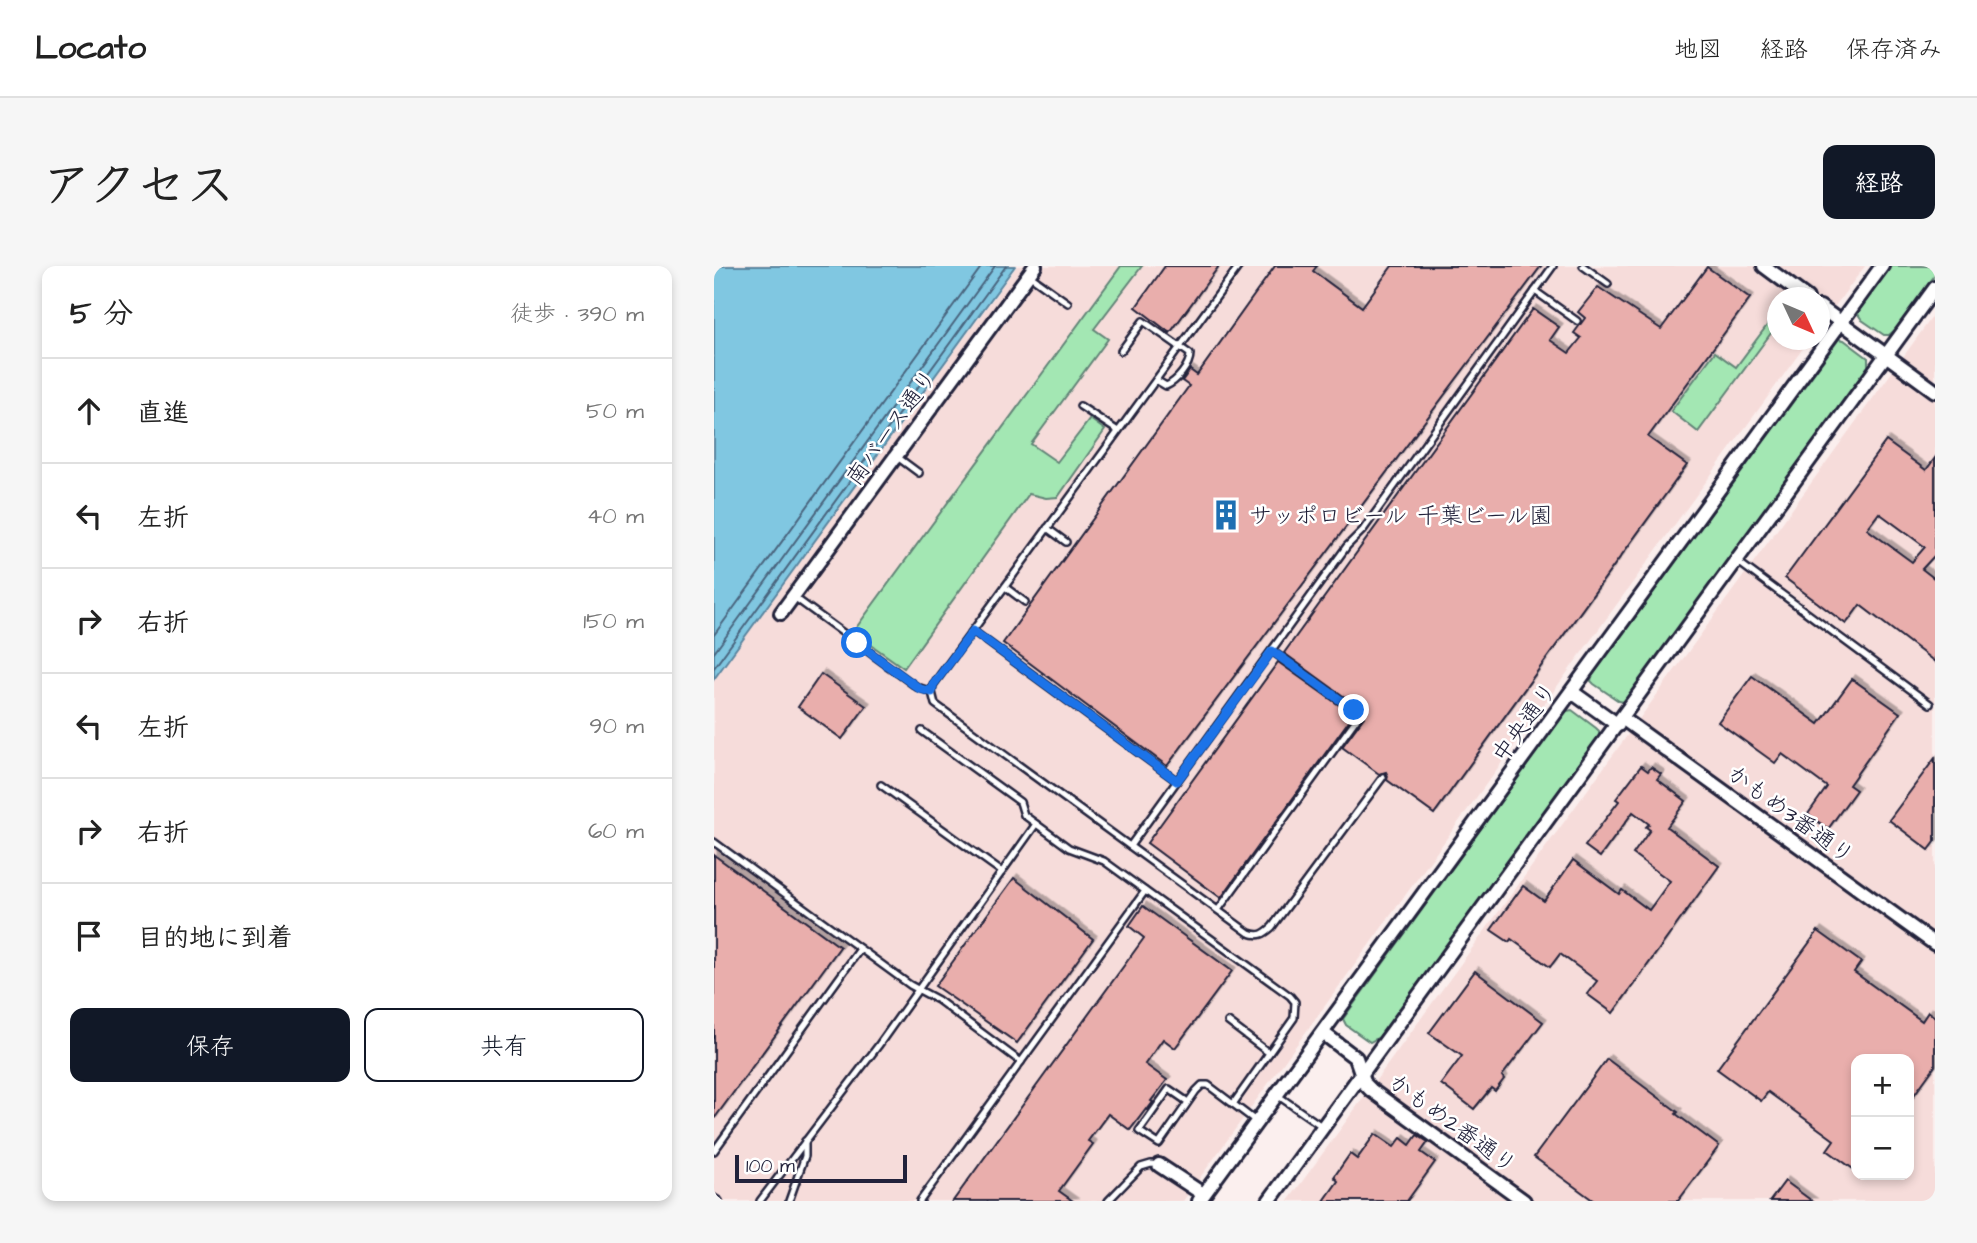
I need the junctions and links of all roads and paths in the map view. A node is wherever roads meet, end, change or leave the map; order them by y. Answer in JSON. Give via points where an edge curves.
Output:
{"nodes":[{"id":1,"x":1238,"y":266,"type":"edge"},
{"id":2,"x":1553,"y":266,"type":"edge"},
{"id":3,"x":1583,"y":266,"type":"edge"},
{"id":4,"x":1764,"y":266,"type":"edge"},
{"id":5,"x":1882,"y":266,"type":"edge"},
{"id":6,"x":1032,"y":270,"type":"edge"},
{"id":7,"x":1608,"y":284,"type":"dead end"},
{"id":8,"x":1792,"y":287,"type":"edge"},
{"id":9,"x":1935,"y":288,"type":"edge"},
{"id":10,"x":1535,"y":291,"type":"junction"},
{"id":11,"x":1068,"y":303,"type":"dead end"},
{"id":12,"x":1830,"y":314,"type":"edge"},
{"id":13,"x":1577,"y":321,"type":"dead end"},
{"id":14,"x":1841,"y":322,"type":"junction"},
{"id":15,"x":1180,"y":348,"type":"junction"},
{"id":16,"x":1121,"y":351,"type":"dead end"},
{"id":17,"x":1886,"y":355,"type":"junction"},
{"id":18,"x":1156,"y":380,"type":"junction"},
{"id":19,"x":1935,"y":391,"type":"edge"},
{"id":20,"x":1080,"y":406,"type":"dead end"},
{"id":21,"x":1118,"y":431,"type":"junction"},
{"id":22,"x":896,"y":456,"type":"junction"},
{"id":23,"x":919,"y":473,"type":"dead end"},
{"id":24,"x":1047,"y":528,"type":"junction"},
{"id":25,"x":1066,"y":542,"type":"dead end"},
{"id":26,"x":1737,"y":561,"type":"junction"},
{"id":27,"x":1005,"y":587,"type":"junction"},
{"id":28,"x":794,"y":597,"type":"junction"},
{"id":29,"x":1025,"y":602,"type":"dead end"},
{"id":30,"x":781,"y":613,"type":"dead end"},
{"id":31,"x":973,"y":631,"type":"junction"},
{"id":32,"x":1272,"y":651,"type":"junction"},
{"id":33,"x":932,"y":692,"type":"junction"},
{"id":34,"x":1572,"y":692,"type":"junction"},
{"id":35,"x":1930,"y":704,"type":"dead end"},
{"id":36,"x":1620,"y":721,"type":"junction"},
{"id":37,"x":922,"y":731,"type":"dead end"},
{"id":38,"x":1383,"y":777,"type":"dead end"},
{"id":39,"x":1177,"y":781,"type":"junction"},
{"id":40,"x":881,"y":785,"type":"dead end"},
{"id":41,"x":1036,"y":824,"type":"junction"},
{"id":42,"x":714,"y":842,"type":"edge"},
{"id":43,"x":1130,"y":846,"type":"junction"},
{"id":44,"x":1002,"y":872,"type":"junction"},
{"id":45,"x":1145,"y":891,"type":"junction"},
{"id":46,"x":1218,"y":910,"type":"junction"},
{"id":47,"x":1935,"y":944,"type":"edge"},
{"id":48,"x":860,"y":949,"type":"junction"},
{"id":49,"x":918,"y":990,"type":"junction"},
{"id":50,"x":1228,"y":1022,"type":"dead end"},
{"id":51,"x":1323,"y":1033,"type":"junction"},
{"id":52,"x":1269,"y":1053,"type":"junction"},
{"id":53,"x":1021,"y":1062,"type":"junction"},
{"id":54,"x":1362,"y":1076,"type":"junction"},
{"id":55,"x":1277,"y":1094,"type":"junction"},
{"id":56,"x":1188,"y":1102,"type":"junction"},
{"id":57,"x":1233,"y":1104,"type":"junction"},
{"id":58,"x":1257,"y":1122,"type":"junction"},
{"id":59,"x":1324,"y":1128,"type":"junction"},
{"id":60,"x":805,"y":1141,"type":"junction"},
{"id":61,"x":714,"y":1151,"type":"edge"},
{"id":62,"x":1159,"y":1165,"type":"joint"},
{"id":63,"x":714,"y":1198,"type":"edge"},
{"id":64,"x":1201,"y":1198,"type":"edge"},
{"id":65,"x":719,"y":1201,"type":"edge"},
{"id":66,"x":760,"y":1201,"type":"edge"},
{"id":67,"x":789,"y":1201,"type":"edge"},
{"id":68,"x":920,"y":1201,"type":"edge"},
{"id":69,"x":1108,"y":1201,"type":"edge"},
{"id":70,"x":1269,"y":1201,"type":"edge"},
{"id":71,"x":1524,"y":1201,"type":"edge"}],
"edges":[{"from":1,"to":15,"type":"lane"},
{"from":2,"to":10,"type":"lane"},
{"from":3,"to":7,"type":"lane"},
{"from":4,"to":8,"type":"street"},
{"from":5,"to":14,"type":"street","name":"中央通り"},
{"from":6,"to":11,"type":"lane"},
{"from":6,"to":22,"type":"street","name":"南バース通り"},
{"from":9,"to":17,"type":"street"},
{"from":10,"to":13,"type":"lane"},
{"from":10,"to":32,"type":"lane"},
{"from":12,"to":14,"type":"street"},
{"from":14,"to":17,"type":"street"},
{"from":14,"to":34,"type":"street","name":"中央通り"},
{"from":15,"to":16,"type":"lane","via":[[1143,321]]},
{"from":15,"to":18,"type":"lane"},
{"from":15,"to":18,"type":"lane","via":[[1190,354],[1186,366],[1173,383],[1166,386]]},
{"from":17,"to":19,"type":"street"},
{"from":17,"to":26,"type":"street"},
{"from":18,"to":21,"type":"lane"},
{"from":20,"to":21,"type":"lane"},
{"from":21,"to":24,"type":"lane"},
{"from":22,"to":23,"type":"lane"},
{"from":22,"to":28,"type":"street","name":"南バース通り"},
{"from":24,"to":25,"type":"lane"},
{"from":24,"to":27,"type":"lane"},
{"from":26,"to":35,"type":"lane"},
{"from":26,"to":36,"type":"street"},
{"from":27,"to":29,"type":"lane"},
{"from":27,"to":31,"type":"lane"},
{"from":28,"to":30,"type":"street","name":"南バース通り"},
{"from":28,"to":33,"type":"lane","via":[[920,689]]},
{"from":31,"to":33,"type":"lane"},
{"from":31,"to":39,"type":"lane"},
{"from":32,"to":39,"type":"lane"},
{"from":32,"to":46,"type":"lane","via":[[1360,714]]},
{"from":33,"to":43,"type":"lane","via":[[935,704]]},
{"from":34,"to":36,"type":"street","name":"かもめ3番通り"},
{"from":34,"to":51,"type":"street","name":"中央通り"},
{"from":36,"to":47,"type":"street","name":"かもめ3番通り"},
{"from":36,"to":54,"type":"street"},
{"from":37,"to":41,"type":"lane","via":[[1020,802],[1024,815]]},
{"from":38,"to":46,"type":"lane","via":[[1264,934],[1249,933]]},
{"from":39,"to":43,"type":"lane"},
{"from":40,"to":44,"type":"lane"},
{"from":41,"to":44,"type":"lane"},
{"from":41,"to":45,"type":"lane","via":[[1075,852],[1104,861]]},
{"from":42,"to":48,"type":"lane"},
{"from":43,"to":46,"type":"lane"},
{"from":44,"to":49,"type":"lane"},
{"from":45,"to":52,"type":"lane","via":[[1290,996],[1294,1018]]},
{"from":45,"to":53,"type":"lane"},
{"from":48,"to":49,"type":"lane"},
{"from":48,"to":61,"type":"lane"},
{"from":49,"to":53,"type":"lane"},
{"from":49,"to":60,"type":"lane"},
{"from":50,"to":52,"type":"lane"},
{"from":51,"to":54,"type":"street","name":"かもめ2番通り","via":[[1356,1058]]},
{"from":51,"to":55,"type":"street","name":"中央通り"},
{"from":52,"to":57,"type":"lane"},
{"from":53,"to":68,"type":"lane"},
{"from":54,"to":59,"type":"street"},
{"from":54,"to":71,"type":"street","name":"かもめ2番通り","via":[[1371,1090]]},
{"from":55,"to":58,"type":"street","name":"中央通り"},
{"from":55,"to":59,"type":"lane"},
{"from":56,"to":56,"type":"lane","via":[[1159,1144],[1139,1130],[1169,1089]]},
{"from":56,"to":57,"type":"lane","via":[[1208,1085]]},
{"from":57,"to":58,"type":"lane"},
{"from":58,"to":64,"type":"street","name":"中央通り"},
{"from":59,"to":70,"type":"street"},
{"from":60,"to":66,"type":"lane"},
{"from":60,"to":67,"type":"lane","via":[[805,1156]]},
{"from":62,"to":64,"type":"street"},
{"from":62,"to":69,"type":"lane","via":[[1141,1167]]},
{"from":63,"to":65,"type":"lane"}]}
